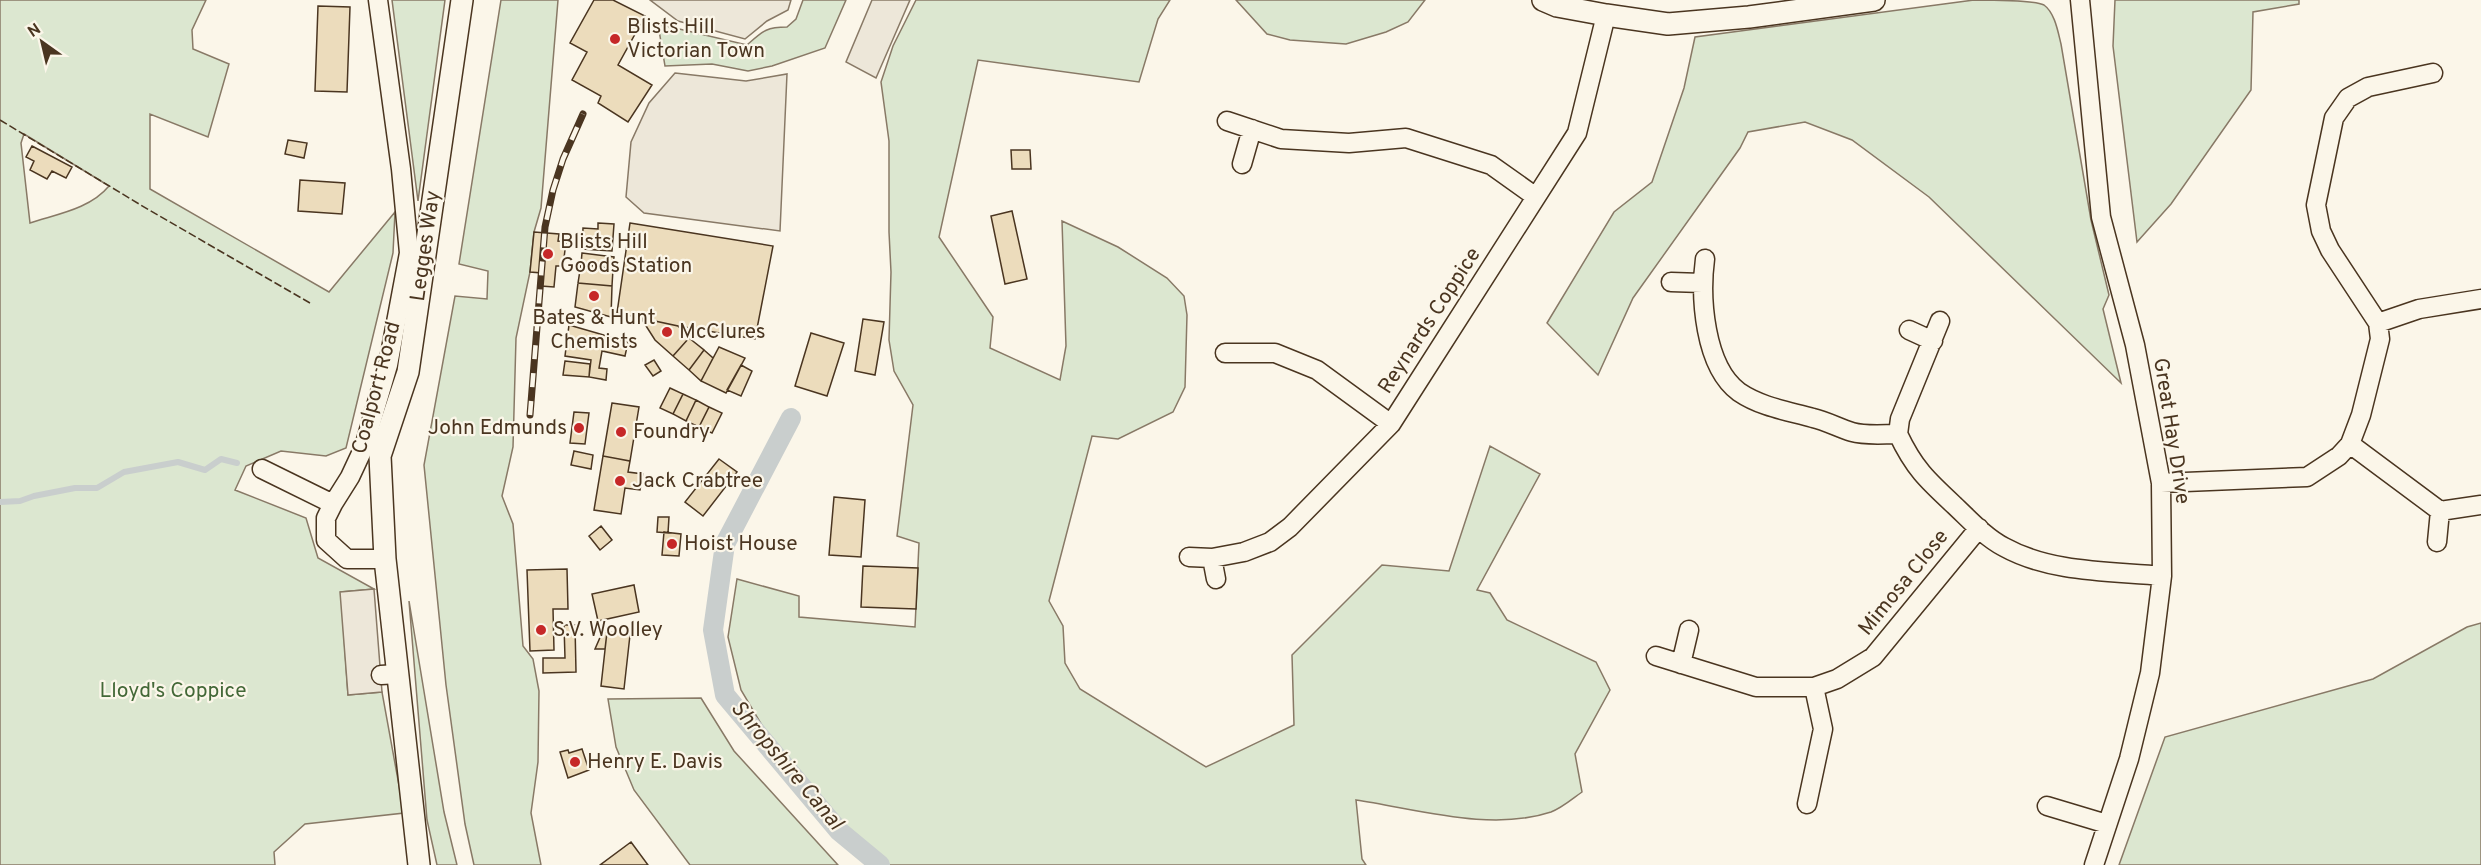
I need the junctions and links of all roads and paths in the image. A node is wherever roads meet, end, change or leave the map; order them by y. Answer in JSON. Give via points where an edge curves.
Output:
{"nodes":[{"id":1,"x":378,"y":0,"type":"edge"},
{"id":2,"x":462,"y":0,"type":"edge"},
{"id":3,"x":1543,"y":0,"type":"edge"},
{"id":4,"x":1874,"y":0,"type":"edge"},
{"id":5,"x":2080,"y":0,"type":"edge"},
{"id":6,"x":1606,"y":15,"type":"junction"},
{"id":7,"x":2433,"y":73,"type":"dead end"},
{"id":8,"x":1227,"y":121,"type":"dead end"},
{"id":9,"x":1252,"y":129,"type":"junction"},
{"id":10,"x":1242,"y":164,"type":"dead end"},
{"id":11,"x":1536,"y":197,"type":"junction"},
{"id":12,"x":1705,"y":259,"type":"dead end"},
{"id":13,"x":1671,"y":282,"type":"dead end"},
{"id":14,"x":1702,"y":283,"type":"junction"},
{"id":15,"x":2481,"y":299,"type":"edge"},
{"id":16,"x":1940,"y":321,"type":"dead end"},
{"id":17,"x":2378,"y":324,"type":"junction"},
{"id":18,"x":1909,"y":330,"type":"dead end"},
{"id":19,"x":1933,"y":340,"type":"junction"},
{"id":20,"x":1226,"y":353,"type":"dead end"},
{"id":21,"x":1391,"y":424,"type":"junction"},
{"id":22,"x":1898,"y":434,"type":"junction"},
{"id":23,"x":2350,"y":444,"type":"junction"},
{"id":24,"x":262,"y":469,"type":"dead end"},
{"id":25,"x":2161,"y":483,"type":"junction"},
{"id":26,"x":333,"y":504,"type":"junction"},
{"id":27,"x":2481,"y":505,"type":"edge"},
{"id":28,"x":2440,"y":511,"type":"junction"},
{"id":29,"x":1979,"y":528,"type":"junction"},
{"id":30,"x":2437,"y":542,"type":"dead end"},
{"id":31,"x":1190,"y":557,"type":"dead end"},
{"id":32,"x":1212,"y":558,"type":"junction"},
{"id":33,"x":385,"y":560,"type":"junction"},
{"id":34,"x":2162,"y":576,"type":"junction"},
{"id":35,"x":1216,"y":579,"type":"dead end"},
{"id":36,"x":1689,"y":630,"type":"dead end"},
{"id":37,"x":1656,"y":656,"type":"dead end"},
{"id":38,"x":1680,"y":664,"type":"junction"},
{"id":39,"x":1814,"y":687,"type":"junction"},
{"id":40,"x":1807,"y":804,"type":"dead end"},
{"id":41,"x":2047,"y":806,"type":"dead end"},
{"id":42,"x":2107,"y":824,"type":"junction"},
{"id":43,"x":419,"y":865,"type":"edge"},
{"id":44,"x":2094,"y":865,"type":"edge"}],
"edges":[{"from":1,"to":26,"type":"street","name":"Coalport Road","via":[[408,253],[388,365],[364,447]]},
{"from":2,"to":33,"type":"street","name":"Legges Way","via":[[408,372],[380,456]]},
{"from":3,"to":6,"type":"street"},
{"from":4,"to":6,"type":"street","via":[[1668,24]]},
{"from":5,"to":25,"type":"street","name":"Great Hay Drive","via":[[2101,217],[2135,345]]},
{"from":6,"to":11,"type":"street","name":"Reynards Coppice","via":[[1577,133]]},
{"from":7,"to":17,"type":"street","via":[[2368,87],[2348,98],[2334,118],[2316,205],[2321,231]]},
{"from":8,"to":9,"type":"street"},
{"from":9,"to":10,"type":"street"},
{"from":9,"to":11,"type":"street","via":[[1281,139],[1349,142],[1406,138],[1491,165]]},
{"from":11,"to":21,"type":"street","name":"Reynards Coppice"},
{"from":12,"to":14,"type":"street"},
{"from":13,"to":14,"type":"street"},
{"from":14,"to":22,"type":"street","via":[[1714,356],[1738,391],[1787,413],[1853,432]]},
{"from":15,"to":17,"type":"street","via":[[2419,309]]},
{"from":16,"to":19,"type":"street"},
{"from":17,"to":23,"type":"street","via":[[2378,352]]},
{"from":18,"to":19,"type":"street"},
{"from":19,"to":22,"type":"street","via":[[1900,419]]},
{"from":20,"to":21,"type":"street","via":[[1275,353],[1317,370]]},
{"from":21,"to":32,"type":"street","name":"Reynards Coppice","via":[[1290,527],[1270,542]]},
{"from":22,"to":29,"type":"street","via":[[1921,473]]},
{"from":23,"to":25,"type":"street","via":[[2307,477]]},
{"from":23,"to":28,"type":"street"},
{"from":24,"to":26,"type":"street"},
{"from":25,"to":34,"type":"street","name":"Great Hay Drive"},
{"from":26,"to":33,"type":"street","name":"Coalport Road","via":[[326,518],[326,540],[347,559]]},
{"from":27,"to":28,"type":"street"},
{"from":28,"to":30,"type":"street"},
{"from":29,"to":34,"type":"street","via":[[2003,546],[2029,558],[2061,566]]},
{"from":29,"to":39,"type":"street","name":"Mimosa Close","via":[[1873,657],[1837,679]]},
{"from":31,"to":32,"type":"street","name":"Reynards Coppice"},
{"from":32,"to":35,"type":"street"},
{"from":33,"to":43,"type":"street","via":[[389,674]]},
{"from":34,"to":42,"type":"street","name":"Great Hay Drive","via":[[2150,673],[2129,759]]},
{"from":36,"to":38,"type":"street"},
{"from":37,"to":38,"type":"street","name":"Mimosa Close"},
{"from":38,"to":39,"type":"street","name":"Mimosa Close","via":[[1756,687]]},
{"from":39,"to":40,"type":"street","via":[[1823,729]]},
{"from":41,"to":42,"type":"street"},
{"from":42,"to":44,"type":"street","name":"Great Hay Drive"}]}
